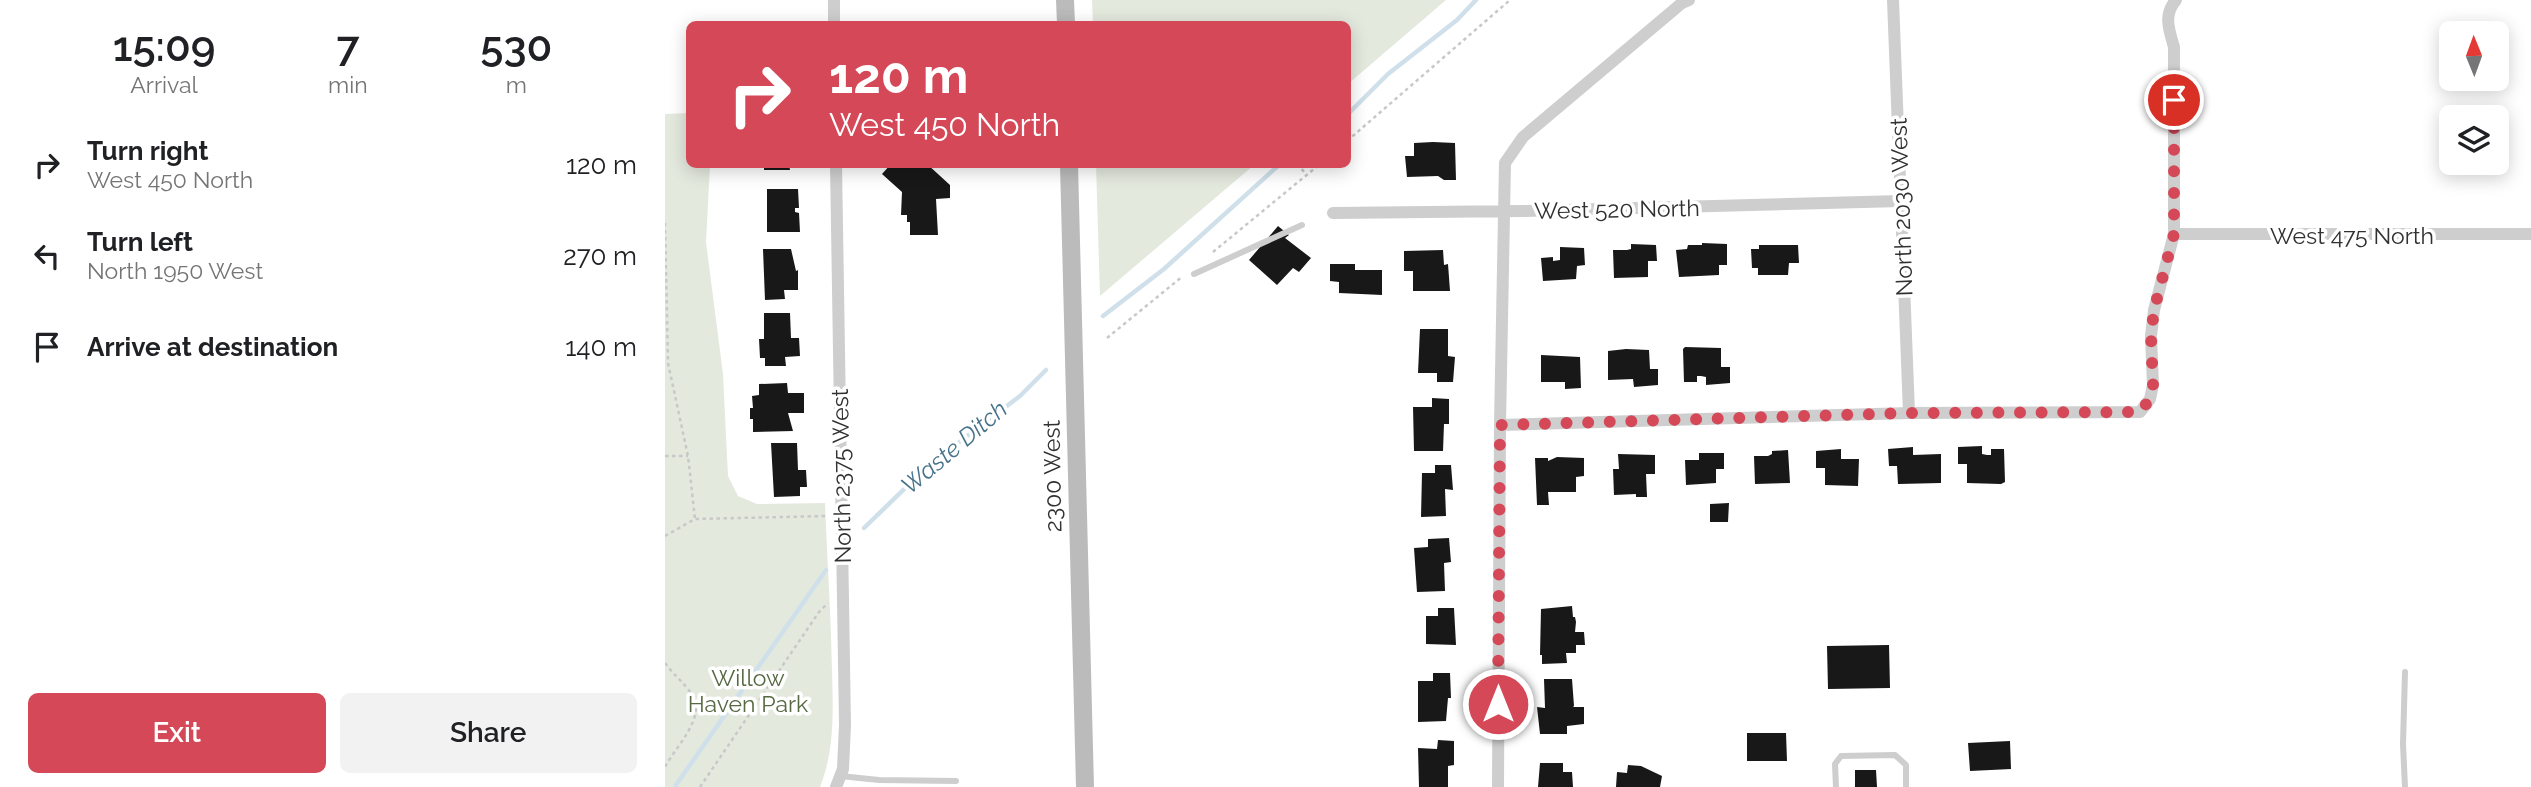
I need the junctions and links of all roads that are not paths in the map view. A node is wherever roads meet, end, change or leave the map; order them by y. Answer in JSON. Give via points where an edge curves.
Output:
{"nodes":[{"id":1,"x":834,"y":0,"type":"edge"},
{"id":2,"x":1065,"y":0,"type":"edge"},
{"id":3,"x":1689,"y":0,"type":"edge"},
{"id":4,"x":1893,"y":0,"type":"edge"},
{"id":5,"x":2173,"y":4,"type":"edge"},
{"id":6,"x":834,"y":21,"type":"edge"},
{"id":7,"x":1066,"y":21,"type":"edge"},
{"id":8,"x":836,"y":168,"type":"edge"},
{"id":9,"x":1069,"y":168,"type":"edge"},
{"id":10,"x":1901,"y":201,"type":"junction"},
{"id":11,"x":1503,"y":211,"type":"junction"},
{"id":12,"x":1333,"y":213,"type":"dead end"},
{"id":13,"x":1302,"y":225,"type":"dead end"},
{"id":14,"x":2174,"y":234,"type":"junction"},
{"id":15,"x":2531,"y":234,"type":"edge"},
{"id":16,"x":1192,"y":272,"type":"road end"},
{"id":17,"x":1909,"y":413,"type":"junction"},
{"id":18,"x":1500,"y":425,"type":"junction"},
{"id":19,"x":2405,"y":672,"type":"dead end"},
{"id":20,"x":956,"y":781,"type":"dead end"},
{"id":21,"x":838,"y":782,"type":"edge"},
{"id":22,"x":1085,"y":787,"type":"edge"},
{"id":23,"x":1497,"y":787,"type":"edge"},
{"id":24,"x":1836,"y":787,"type":"edge"},
{"id":25,"x":1906,"y":787,"type":"edge"},
{"id":26,"x":2405,"y":787,"type":"edge"}],
"edges":[{"from":1,"to":6,"type":"street"},
{"from":2,"to":7,"type":"main road"},
{"from":3,"to":11,"type":"street","via":[[1523,137],[1505,163]]},
{"from":4,"to":10,"type":"street","name":"North 2030 West"},
{"from":5,"to":14,"type":"street","via":[[2168,26],[2174,47]]},
{"from":8,"to":21,"type":"street","name":"North 2375 West","via":[[845,725]]},
{"from":9,"to":22,"type":"main road","name":"2300 West"},
{"from":10,"to":11,"type":"street","name":"West 520 North"},
{"from":10,"to":17,"type":"street","name":"North 2030 West"},
{"from":11,"to":12,"type":"street","name":"West 520 North"},
{"from":11,"to":18,"type":"street"},
{"from":13,"to":16,"type":"lane"},
{"from":14,"to":15,"type":"street","name":"West 475 North"},
{"from":14,"to":17,"type":"street","via":[[2154,310],[2153,385],[2140,412]]},
{"from":17,"to":18,"type":"street"},
{"from":18,"to":23,"type":"street"},
{"from":19,"to":26,"type":"lane"},
{"from":20,"to":21,"type":"lane"},
{"from":24,"to":25,"type":"lane","via":[[1835,764],[1841,756],[1895,755],[1906,765]]}]}
